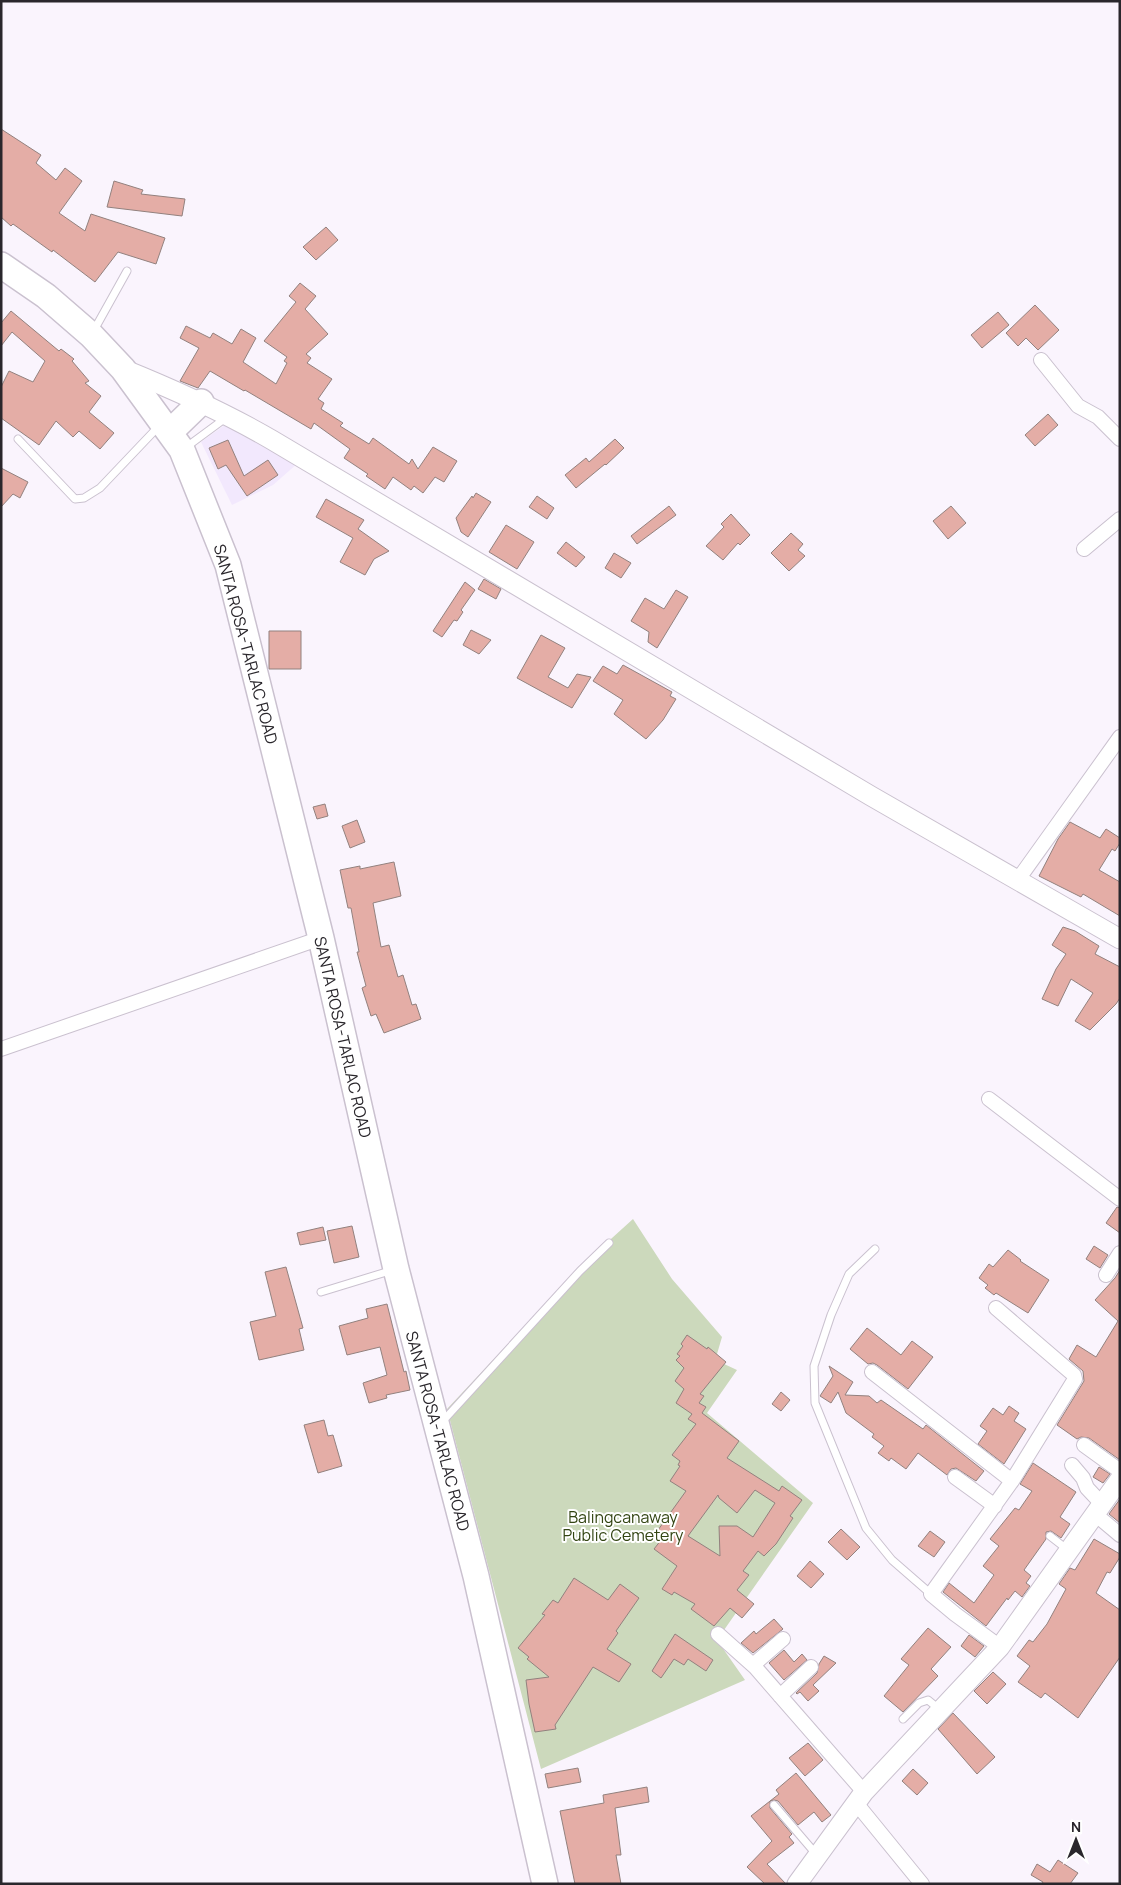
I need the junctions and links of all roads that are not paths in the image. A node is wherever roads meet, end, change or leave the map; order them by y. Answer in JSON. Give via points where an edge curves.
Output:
{"nodes":[{"id":1,"x":1,"y":265,"type":"edge"},
{"id":2,"x":127,"y":271,"type":"dead end"},
{"id":3,"x":92,"y":335,"type":"junction"},
{"id":4,"x":1041,"y":360,"type":"dead end"},
{"id":5,"x":123,"y":369,"type":"junction"},
{"id":6,"x":201,"y":402,"type":"junction"},
{"id":7,"x":230,"y":416,"type":"junction"},
{"id":8,"x":172,"y":435,"type":"junction"},
{"id":9,"x":18,"y":439,"type":"dead end"},
{"id":10,"x":1120,"y":439,"type":"edge"},
{"id":11,"x":1120,"y":519,"type":"edge"},
{"id":12,"x":1084,"y":549,"type":"dead end"},
{"id":13,"x":1120,"y":737,"type":"edge"},
{"id":14,"x":1017,"y":881,"type":"junction"},
{"id":15,"x":321,"y":938,"type":"junction"},
{"id":16,"x":1120,"y":939,"type":"edge"},
{"id":17,"x":1,"y":1050,"type":"edge"},
{"id":18,"x":989,"y":1099,"type":"dead end"},
{"id":19,"x":1120,"y":1199,"type":"edge"},
{"id":20,"x":609,"y":1243,"type":"dead end"},
{"id":21,"x":875,"y":1249,"type":"dead end"},
{"id":22,"x":1120,"y":1253,"type":"edge"},
{"id":23,"x":396,"y":1269,"type":"junction"},
{"id":24,"x":1106,"y":1275,"type":"dead end"},
{"id":25,"x":321,"y":1292,"type":"dead end"},
{"id":26,"x":996,"y":1308,"type":"dead end"},
{"id":27,"x":872,"y":1372,"type":"dead end"},
{"id":28,"x":438,"y":1426,"type":"junction"},
{"id":29,"x":1084,"y":1445,"type":"dead end"},
{"id":30,"x":1072,"y":1465,"type":"dead end"},
{"id":31,"x":1120,"y":1471,"type":"edge"},
{"id":32,"x":955,"y":1477,"type":"dead end"},
{"id":33,"x":1120,"y":1479,"type":"edge"},
{"id":34,"x":1012,"y":1481,"type":"junction"},
{"id":35,"x":995,"y":1506,"type":"junction"},
{"id":36,"x":1098,"y":1509,"type":"junction"},
{"id":37,"x":1120,"y":1535,"type":"edge"},
{"id":38,"x":1050,"y":1536,"type":"dead end"},
{"id":39,"x":1069,"y":1550,"type":"junction"},
{"id":40,"x":931,"y":1594,"type":"junction"},
{"id":41,"x":718,"y":1634,"type":"dead end"},
{"id":42,"x":783,"y":1639,"type":"dead end"},
{"id":43,"x":1000,"y":1647,"type":"junction"},
{"id":44,"x":753,"y":1665,"type":"junction"},
{"id":45,"x":811,"y":1667,"type":"dead end"},
{"id":46,"x":780,"y":1696,"type":"junction"},
{"id":47,"x":940,"y":1710,"type":"junction"},
{"id":48,"x":903,"y":1719,"type":"dead end"},
{"id":49,"x":860,"y":1798,"type":"junction"},
{"id":50,"x":774,"y":1805,"type":"dead end"},
{"id":51,"x":817,"y":1856,"type":"junction"},
{"id":52,"x":545,"y":1884,"type":"edge"},
{"id":53,"x":797,"y":1884,"type":"edge"},
{"id":54,"x":922,"y":1884,"type":"edge"}],
"edges":[{"from":1,"to":3,"type":"highway","name":"SANTA ROSA-TARLAC ROAD","via":[[46,296]]},
{"from":2,"to":3,"type":"lane"},
{"from":3,"to":5,"type":"highway","name":"SANTA ROSA-TARLAC ROAD"},
{"from":4,"to":10,"type":"street","via":[[1078,406],[1098,417]]},
{"from":5,"to":6,"type":"street"},
{"from":5,"to":8,"type":"highway","name":"SANTA ROSA-TARLAC ROAD"},
{"from":6,"to":7,"type":"street"},
{"from":6,"to":8,"type":"highway"},
{"from":7,"to":8,"type":"lane"},
{"from":7,"to":14,"type":"street"},
{"from":8,"to":9,"type":"lane","via":[[100,488],[84,498],[75,499]]},
{"from":8,"to":15,"type":"highway","name":"SANTA ROSA-TARLAC ROAD","via":[[228,565]]},
{"from":11,"to":12,"type":"street"},
{"from":13,"to":14,"type":"street"},
{"from":14,"to":16,"type":"street"},
{"from":15,"to":17,"type":"street"},
{"from":15,"to":23,"type":"highway","name":"SANTA ROSA-TARLAC ROAD"},
{"from":18,"to":19,"type":"street"},
{"from":20,"to":28,"type":"lane"},
{"from":21,"to":40,"type":"lane","via":[[849,1274],[831,1314],[814,1366],[816,1403],[866,1528],[892,1560]]},
{"from":22,"to":24,"type":"street"},
{"from":23,"to":25,"type":"lane"},
{"from":23,"to":28,"type":"highway","name":"SANTA ROSA-TARLAC ROAD"},
{"from":26,"to":34,"type":"street","via":[[1075,1378]]},
{"from":27,"to":34,"type":"street"},
{"from":28,"to":52,"type":"highway","name":"SANTA ROSA-TARLAC ROAD","via":[[476,1576]]},
{"from":29,"to":31,"type":"street"},
{"from":30,"to":36,"type":"street","via":[[1083,1478]]},
{"from":32,"to":35,"type":"street"},
{"from":33,"to":36,"type":"street"},
{"from":34,"to":35,"type":"street"},
{"from":35,"to":40,"type":"street"},
{"from":36,"to":37,"type":"street"},
{"from":36,"to":39,"type":"street"},
{"from":38,"to":39,"type":"lane"},
{"from":39,"to":43,"type":"street"},
{"from":40,"to":43,"type":"street"},
{"from":41,"to":44,"type":"street"},
{"from":42,"to":44,"type":"street"},
{"from":43,"to":47,"type":"street"},
{"from":44,"to":46,"type":"street"},
{"from":45,"to":46,"type":"street"},
{"from":46,"to":49,"type":"street"},
{"from":47,"to":48,"type":"lane","via":[[932,1702],[923,1701]]},
{"from":47,"to":49,"type":"street"},
{"from":49,"to":51,"type":"street"},
{"from":49,"to":54,"type":"street"},
{"from":50,"to":51,"type":"lane"},
{"from":51,"to":53,"type":"street"}]}
